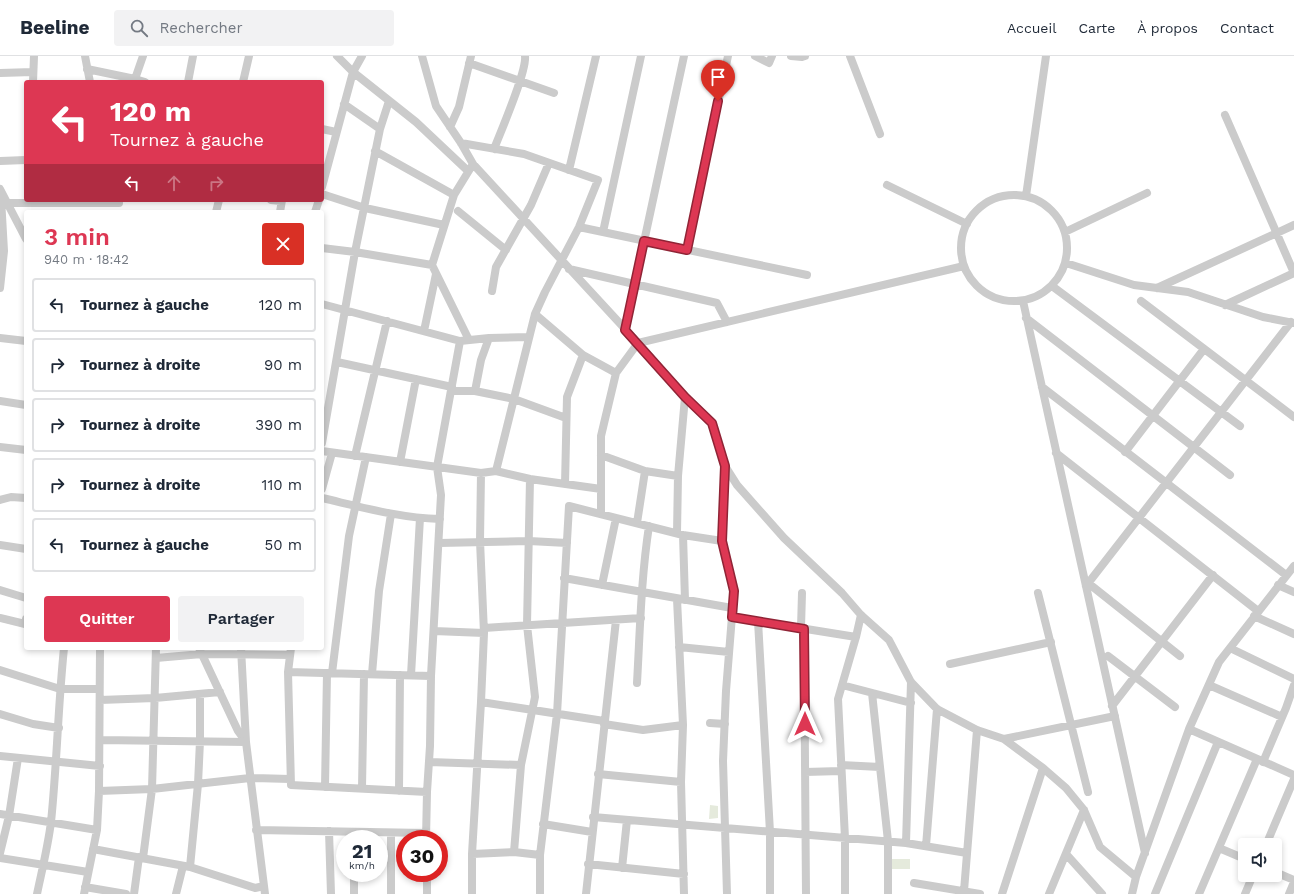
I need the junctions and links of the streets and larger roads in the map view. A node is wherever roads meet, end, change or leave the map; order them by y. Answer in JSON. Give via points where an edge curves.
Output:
{"nodes":[{"id":1,"x":34,"y":56,"type":"edge"},
{"id":2,"x":85,"y":56,"type":"edge"},
{"id":3,"x":143,"y":56,"type":"edge"},
{"id":4,"x":193,"y":56,"type":"edge"},
{"id":5,"x":249,"y":56,"type":"edge"},
{"id":6,"x":337,"y":56,"type":"edge"},
{"id":7,"x":362,"y":56,"type":"edge"},
{"id":8,"x":422,"y":56,"type":"edge"},
{"id":9,"x":524,"y":56,"type":"edge"},
{"id":10,"x":596,"y":56,"type":"edge"},
{"id":11,"x":641,"y":56,"type":"edge"},
{"id":12,"x":684,"y":56,"type":"edge"},
{"id":13,"x":728,"y":56,"type":"edge"},
{"id":14,"x":755,"y":56,"type":"edge"},
{"id":15,"x":772,"y":56,"type":"edge"},
{"id":16,"x":792,"y":56,"type":"edge"},
{"id":17,"x":805,"y":56,"type":"edge"},
{"id":18,"x":850,"y":56,"type":"edge"},
{"id":19,"x":1046,"y":56,"type":"edge"},
{"id":20,"x":470,"y":59,"type":"edge"},
{"id":21,"x":88,"y":69,"type":"junction"},
{"id":22,"x":33,"y":72,"type":"junction"},
{"id":23,"x":353,"y":72,"type":"junction"},
{"id":24,"x":0,"y":73,"type":"edge"},
{"id":25,"x":135,"y":79,"type":"junction"},
{"id":26,"x":33,"y":80,"type":"edge"},
{"id":27,"x":90,"y":80,"type":"edge"},
{"id":28,"x":138,"y":80,"type":"edge"},
{"id":29,"x":188,"y":80,"type":"edge"},
{"id":30,"x":243,"y":80,"type":"edge"},
{"id":31,"x":519,"y":81,"type":"junction"},
{"id":32,"x":554,"y":93,"type":"dead end"},
{"id":33,"x":389,"y":101,"type":"junction"},
{"id":34,"x":344,"y":104,"type":"junction"},
{"id":35,"x":1224,"y":115,"type":"dead end"},
{"id":36,"x":450,"y":127,"type":"junction"},
{"id":37,"x":324,"y":129,"type":"edge"},
{"id":38,"x":380,"y":129,"type":"junction"},
{"id":39,"x":336,"y":132,"type":"junction"},
{"id":40,"x":880,"y":134,"type":"dead end"},
{"id":41,"x":461,"y":143,"type":"junction"},
{"id":42,"x":494,"y":149,"type":"junction"},
{"id":43,"x":376,"y":150,"type":"junction"},
{"id":44,"x":24,"y":160,"type":"edge"},
{"id":45,"x":0,"y":161,"type":"edge"},
{"id":46,"x":549,"y":162,"type":"junction"},
{"id":47,"x":470,"y":168,"type":"junction"},
{"id":48,"x":569,"y":170,"type":"junction"},
{"id":49,"x":324,"y":179,"type":"edge"},
{"id":50,"x":887,"y":185,"type":"dead end"},
{"id":51,"x":1146,"y":193,"type":"dead end"},
{"id":52,"x":324,"y":195,"type":"edge"},
{"id":53,"x":454,"y":195,"type":"junction"},
{"id":54,"x":1026,"y":196,"type":"junction"},
{"id":55,"x":2,"y":197,"type":"edge"},
{"id":56,"x":24,"y":198,"type":"edge"},
{"id":57,"x":365,"y":208,"type":"junction"},
{"id":58,"x":458,"y":211,"type":"dead end"},
{"id":59,"x":523,"y":220,"type":"junction"},
{"id":60,"x":967,"y":224,"type":"junction"},
{"id":61,"x":444,"y":225,"type":"junction"},
{"id":62,"x":1294,"y":225,"type":"edge"},
{"id":63,"x":579,"y":227,"type":"junction"},
{"id":64,"x":603,"y":232,"type":"junction"},
{"id":65,"x":1065,"y":232,"type":"junction"},
{"id":66,"x":1276,"y":233,"type":"junction"},
{"id":67,"x":24,"y":236,"type":"edge"},
{"id":68,"x":2,"y":240,"type":"edge"},
{"id":69,"x":644,"y":241,"type":"junction"},
{"id":70,"x":324,"y":248,"type":"edge"},
{"id":71,"x":506,"y":250,"type":"junction"},
{"id":72,"x":687,"y":250,"type":"junction"},
{"id":73,"x":355,"y":252,"type":"junction"},
{"id":74,"x":562,"y":261,"type":"junction"},
{"id":75,"x":1066,"y":263,"type":"junction"},
{"id":76,"x":432,"y":265,"type":"junction"},
{"id":77,"x":964,"y":266,"type":"junction"},
{"id":78,"x":569,"y":269,"type":"junction"},
{"id":79,"x":1294,"y":273,"type":"edge"},
{"id":80,"x":436,"y":274,"type":"junction"},
{"id":81,"x":807,"y":275,"type":"dead end"},
{"id":82,"x":0,"y":282,"type":"edge"},
{"id":83,"x":635,"y":284,"type":"junction"},
{"id":84,"x":1052,"y":286,"type":"junction"},
{"id":85,"x":1157,"y":288,"type":"junction"},
{"id":86,"x":492,"y":291,"type":"dead end"},
{"id":87,"x":1023,"y":301,"type":"junction"},
{"id":88,"x":1141,"y":301,"type":"dead end"},
{"id":89,"x":324,"y":304,"type":"edge"},
{"id":90,"x":1225,"y":305,"type":"junction"},
{"id":91,"x":346,"y":310,"type":"junction"},
{"id":92,"x":536,"y":314,"type":"junction"},
{"id":93,"x":1026,"y":318,"type":"junction"},
{"id":94,"x":387,"y":321,"type":"junction"},
{"id":95,"x":727,"y":322,"type":"junction"},
{"id":96,"x":1292,"y":322,"type":"edge"},
{"id":97,"x":625,"y":330,"type":"junction"},
{"id":98,"x":424,"y":332,"type":"junction"},
{"id":99,"x":529,"y":337,"type":"junction"},
{"id":100,"x":0,"y":338,"type":"edge"},
{"id":101,"x":489,"y":338,"type":"junction"},
{"id":102,"x":469,"y":340,"type":"junction"},
{"id":103,"x":460,"y":341,"type":"junction"},
{"id":104,"x":24,"y":342,"type":"edge"},
{"id":105,"x":638,"y":343,"type":"junction"},
{"id":106,"x":1204,"y":349,"type":"junction"},
{"id":107,"x":584,"y":355,"type":"junction"},
{"id":108,"x":337,"y":362,"type":"junction"},
{"id":109,"x":374,"y":370,"type":"junction"},
{"id":110,"x":616,"y":373,"type":"junction"},
{"id":111,"x":416,"y":379,"type":"junction"},
{"id":112,"x":1246,"y":380,"type":"junction"},
{"id":113,"x":1180,"y":381,"type":"junction"},
{"id":114,"x":1042,"y":387,"type":"junction"},
{"id":115,"x":451,"y":389,"type":"junction"},
{"id":116,"x":475,"y":391,"type":"junction"},
{"id":117,"x":685,"y":397,"type":"junction"},
{"id":118,"x":514,"y":399,"type":"junction"},
{"id":119,"x":0,"y":402,"type":"edge"},
{"id":120,"x":24,"y":405,"type":"edge"},
{"id":121,"x":1221,"y":412,"type":"junction"},
{"id":122,"x":1153,"y":416,"type":"junction"},
{"id":123,"x":1294,"y":417,"type":"edge"},
{"id":124,"x":566,"y":418,"type":"junction"},
{"id":125,"x":1240,"y":426,"type":"dead end"},
{"id":126,"x":324,"y":432,"type":"edge"},
{"id":127,"x":0,"y":447,"type":"edge"},
{"id":128,"x":1194,"y":447,"type":"junction"},
{"id":129,"x":24,"y":450,"type":"edge"},
{"id":130,"x":324,"y":451,"type":"edge"},
{"id":131,"x":1125,"y":452,"type":"junction"},
{"id":132,"x":332,"y":453,"type":"junction"},
{"id":133,"x":1056,"y":453,"type":"junction"},
{"id":134,"x":601,"y":455,"type":"junction"},
{"id":135,"x":354,"y":456,"type":"junction"},
{"id":136,"x":366,"y":458,"type":"junction"},
{"id":137,"x":400,"y":462,"type":"junction"},
{"id":138,"x":725,"y":466,"type":"junction"},
{"id":139,"x":437,"y":467,"type":"junction"},
{"id":140,"x":496,"y":471,"type":"junction"},
{"id":141,"x":645,"y":471,"type":"junction"},
{"id":142,"x":481,"y":473,"type":"junction"},
{"id":143,"x":1230,"y":475,"type":"dead end"},
{"id":144,"x":678,"y":476,"type":"junction"},
{"id":145,"x":530,"y":479,"type":"junction"},
{"id":146,"x":324,"y":482,"type":"edge"},
{"id":147,"x":1166,"y":483,"type":"junction"},
{"id":148,"x":564,"y":484,"type":"junction"},
{"id":149,"x":601,"y":489,"type":"junction"},
{"id":150,"x":24,"y":498,"type":"edge"},
{"id":151,"x":324,"y":498,"type":"edge"},
{"id":152,"x":0,"y":500,"type":"edge"},
{"id":153,"x":356,"y":506,"type":"junction"},
{"id":154,"x":391,"y":514,"type":"junction"},
{"id":155,"x":601,"y":514,"type":"junction"},
{"id":156,"x":420,"y":518,"type":"junction"},
{"id":157,"x":616,"y":518,"type":"junction"},
{"id":158,"x":1139,"y":518,"type":"junction"},
{"id":159,"x":440,"y":519,"type":"junction"},
{"id":160,"x":637,"y":523,"type":"junction"},
{"id":161,"x":649,"y":526,"type":"junction"},
{"id":162,"x":680,"y":534,"type":"junction"},
{"id":163,"x":528,"y":541,"type":"junction"},
{"id":164,"x":722,"y":541,"type":"junction"},
{"id":165,"x":480,"y":542,"type":"junction"},
{"id":166,"x":440,"y":543,"type":"junction"},
{"id":167,"x":567,"y":543,"type":"junction"},
{"id":168,"x":0,"y":545,"type":"edge"},
{"id":169,"x":24,"y":549,"type":"edge"},
{"id":170,"x":1294,"y":566,"type":"edge"},
{"id":171,"x":1213,"y":575,"type":"junction"},
{"id":172,"x":1286,"y":575,"type":"junction"},
{"id":173,"x":564,"y":578,"type":"junction"},
{"id":174,"x":602,"y":585,"type":"junction"},
{"id":175,"x":1087,"y":585,"type":"junction"},
{"id":176,"x":1278,"y":586,"type":"junction"},
{"id":177,"x":0,"y":590,"type":"edge"},
{"id":178,"x":643,"y":592,"type":"junction"},
{"id":179,"x":1294,"y":592,"type":"edge"},
{"id":180,"x":802,"y":593,"type":"dead end"},
{"id":181,"x":1038,"y":593,"type":"dead end"},
{"id":182,"x":24,"y":597,"type":"edge"},
{"id":183,"x":677,"y":599,"type":"junction"},
{"id":184,"x":686,"y":600,"type":"junction"},
{"id":185,"x":732,"y":612,"type":"junction"},
{"id":186,"x":1256,"y":614,"type":"junction"},
{"id":187,"x":861,"y":615,"type":"junction"},
{"id":188,"x":0,"y":618,"type":"edge"},
{"id":189,"x":641,"y":618,"type":"junction"},
{"id":190,"x":616,"y":620,"type":"junction"},
{"id":191,"x":758,"y":621,"type":"junction"},
{"id":192,"x":562,"y":623,"type":"junction"},
{"id":193,"x":24,"y":624,"type":"edge"},
{"id":194,"x":527,"y":625,"type":"junction"},
{"id":195,"x":803,"y":628,"type":"junction"},
{"id":196,"x":484,"y":630,"type":"junction"},
{"id":197,"x":434,"y":631,"type":"junction"},
{"id":198,"x":1294,"y":634,"type":"edge"},
{"id":199,"x":856,"y":637,"type":"junction"},
{"id":200,"x":1162,"y":641,"type":"junction"},
{"id":201,"x":1050,"y":642,"type":"junction"},
{"id":202,"x":679,"y":647,"type":"junction"},
{"id":203,"x":1230,"y":648,"type":"junction"},
{"id":204,"x":64,"y":650,"type":"edge"},
{"id":205,"x":100,"y":650,"type":"edge"},
{"id":206,"x":156,"y":650,"type":"edge"},
{"id":207,"x":200,"y":651,"type":"edge"},
{"id":208,"x":241,"y":652,"type":"edge"},
{"id":209,"x":290,"y":652,"type":"edge"},
{"id":210,"x":729,"y":652,"type":"junction"},
{"id":211,"x":1108,"y":656,"type":"dead end"},
{"id":212,"x":1180,"y":656,"type":"dead end"},
{"id":213,"x":156,"y":658,"type":"junction"},
{"id":214,"x":950,"y":664,"type":"dead end"},
{"id":215,"x":0,"y":670,"type":"edge"},
{"id":216,"x":288,"y":672,"type":"junction"},
{"id":217,"x":330,"y":673,"type":"junction"},
{"id":218,"x":368,"y":674,"type":"junction"},
{"id":219,"x":400,"y":675,"type":"junction"},
{"id":220,"x":411,"y":676,"type":"junction"},
{"id":221,"x":431,"y":676,"type":"junction"},
{"id":222,"x":1135,"y":677,"type":"junction"},
{"id":223,"x":1294,"y":679,"type":"edge"},
{"id":224,"x":911,"y":682,"type":"junction"},
{"id":225,"x":637,"y":683,"type":"dead end"},
{"id":226,"x":842,"y":685,"type":"junction"},
{"id":227,"x":1209,"y":685,"type":"junction"},
{"id":228,"x":1294,"y":685,"type":"edge"},
{"id":229,"x":60,"y":689,"type":"junction"},
{"id":230,"x":100,"y":689,"type":"junction"},
{"id":231,"x":220,"y":692,"type":"junction"},
{"id":232,"x":872,"y":693,"type":"junction"},
{"id":233,"x":200,"y":694,"type":"junction"},
{"id":234,"x":155,"y":698,"type":"junction"},
{"id":235,"x":100,"y":700,"type":"junction"},
{"id":236,"x":482,"y":702,"type":"junction"},
{"id":237,"x":911,"y":703,"type":"junction"},
{"id":238,"x":1112,"y":706,"type":"junction"},
{"id":239,"x":1175,"y":707,"type":"dead end"},
{"id":240,"x":937,"y":709,"type":"junction"},
{"id":241,"x":533,"y":710,"type":"junction"},
{"id":242,"x":0,"y":714,"type":"edge"},
{"id":243,"x":557,"y":714,"type":"junction"},
{"id":244,"x":1114,"y":716,"type":"junction"},
{"id":245,"x":1282,"y":717,"type":"junction"},
{"id":246,"x":604,"y":723,"type":"junction"},
{"id":247,"x":710,"y":723,"type":"dead end"},
{"id":248,"x":725,"y":724,"type":"junction"},
{"id":249,"x":683,"y":725,"type":"junction"},
{"id":250,"x":1071,"y":725,"type":"junction"},
{"id":251,"x":59,"y":728,"type":"junction"},
{"id":252,"x":1189,"y":729,"type":"junction"},
{"id":253,"x":977,"y":730,"type":"junction"},
{"id":254,"x":1004,"y":739,"type":"junction"},
{"id":255,"x":100,"y":740,"type":"junction"},
{"id":256,"x":154,"y":741,"type":"junction"},
{"id":257,"x":200,"y":741,"type":"junction"},
{"id":258,"x":246,"y":742,"type":"junction"},
{"id":259,"x":1218,"y":742,"type":"junction"},
{"id":260,"x":0,"y":756,"type":"edge"},
{"id":261,"x":18,"y":758,"type":"junction"},
{"id":262,"x":1260,"y":760,"type":"junction"},
{"id":263,"x":56,"y":762,"type":"junction"},
{"id":264,"x":429,"y":762,"type":"junction"},
{"id":265,"x":477,"y":764,"type":"junction"},
{"id":266,"x":521,"y":765,"type":"junction"},
{"id":267,"x":100,"y":766,"type":"junction"},
{"id":268,"x":880,"y":767,"type":"junction"},
{"id":269,"x":841,"y":768,"type":"junction"},
{"id":270,"x":1043,"y":768,"type":"junction"},
{"id":271,"x":805,"y":772,"type":"junction"},
{"id":272,"x":598,"y":774,"type":"junction"},
{"id":273,"x":1294,"y":775,"type":"edge"},
{"id":274,"x":250,"y":778,"type":"junction"},
{"id":275,"x":290,"y":779,"type":"junction"},
{"id":276,"x":1294,"y":779,"type":"edge"},
{"id":277,"x":680,"y":782,"type":"junction"},
{"id":278,"x":198,"y":784,"type":"junction"},
{"id":279,"x":325,"y":786,"type":"junction"},
{"id":280,"x":362,"y":788,"type":"junction"},
{"id":281,"x":152,"y":789,"type":"junction"},
{"id":282,"x":99,"y":791,"type":"junction"},
{"id":283,"x":399,"y":791,"type":"junction"},
{"id":284,"x":427,"y":792,"type":"junction"},
{"id":285,"x":1088,"y":792,"type":"dead end"},
{"id":286,"x":1084,"y":810,"type":"junction"},
{"id":287,"x":0,"y":814,"type":"edge"},
{"id":288,"x":9,"y":816,"type":"junction"},
{"id":289,"x":594,"y":817,"type":"junction"},
{"id":290,"x":626,"y":820,"type":"junction"},
{"id":291,"x":51,"y":823,"type":"junction"},
{"id":292,"x":543,"y":824,"type":"junction"},
{"id":293,"x":682,"y":825,"type":"junction"},
{"id":294,"x":725,"y":828,"type":"junction"},
{"id":295,"x":97,"y":830,"type":"junction"},
{"id":296,"x":256,"y":830,"type":"junction"},
{"id":297,"x":426,"y":830,"type":"edge"},
{"id":298,"x":328,"y":831,"type":"junction"},
{"id":299,"x":336,"y":832,"type":"edge"},
{"id":300,"x":592,"y":832,"type":"junction"},
{"id":301,"x":770,"y":832,"type":"junction"},
{"id":302,"x":388,"y":833,"type":"edge"},
{"id":303,"x":391,"y":833,"type":"junction"},
{"id":304,"x":396,"y":833,"type":"edge"},
{"id":305,"x":806,"y":835,"type":"junction"},
{"id":306,"x":845,"y":838,"type":"junction"},
{"id":307,"x":1269,"y":838,"type":"edge"},
{"id":308,"x":888,"y":841,"type":"junction"},
{"id":309,"x":906,"y":843,"type":"junction"},
{"id":310,"x":926,"y":846,"type":"junction"},
{"id":311,"x":93,"y":848,"type":"junction"},
{"id":312,"x":1219,"y":848,"type":"junction"},
{"id":313,"x":514,"y":852,"type":"junction"},
{"id":314,"x":0,"y":853,"type":"edge"},
{"id":315,"x":967,"y":853,"type":"junction"},
{"id":316,"x":1145,"y":853,"type":"junction"},
{"id":317,"x":472,"y":854,"type":"junction"},
{"id":318,"x":1066,"y":854,"type":"junction"},
{"id":319,"x":540,"y":855,"type":"junction"},
{"id":320,"x":1238,"y":856,"type":"edge"},
{"id":321,"x":0,"y":858,"type":"edge"},
{"id":322,"x":141,"y":858,"type":"junction"},
{"id":323,"x":588,"y":864,"type":"junction"},
{"id":324,"x":43,"y":865,"type":"junction"},
{"id":325,"x":187,"y":866,"type":"junction"},
{"id":326,"x":622,"y":868,"type":"junction"},
{"id":327,"x":88,"y":872,"type":"junction"},
{"id":328,"x":684,"y":874,"type":"junction"},
{"id":329,"x":1282,"y":875,"type":"edge"},
{"id":330,"x":1136,"y":877,"type":"junction"},
{"id":331,"x":1294,"y":881,"type":"edge"},
{"id":332,"x":354,"y":882,"type":"edge"},
{"id":333,"x":427,"y":882,"type":"edge"},
{"id":334,"x":1250,"y":882,"type":"edge"},
{"id":335,"x":914,"y":883,"type":"dead end"},
{"id":336,"x":84,"y":890,"type":"edge"},
{"id":337,"x":264,"y":890,"type":"edge"},
{"id":338,"x":934,"y":890,"type":"edge"},
{"id":339,"x":254,"y":891,"type":"edge"},
{"id":340,"x":964,"y":891,"type":"junction"},
{"id":341,"x":37,"y":894,"type":"edge"},
{"id":342,"x":126,"y":894,"type":"edge"},
{"id":343,"x":134,"y":894,"type":"edge"},
{"id":344,"x":176,"y":894,"type":"edge"},
{"id":345,"x":331,"y":894,"type":"edge"},
{"id":346,"x":354,"y":894,"type":"edge"},
{"id":347,"x":391,"y":894,"type":"edge"},
{"id":348,"x":427,"y":894,"type":"edge"},
{"id":349,"x":472,"y":894,"type":"edge"},
{"id":350,"x":540,"y":894,"type":"edge"},
{"id":351,"x":586,"y":894,"type":"edge"},
{"id":352,"x":684,"y":894,"type":"edge"},
{"id":353,"x":727,"y":894,"type":"edge"},
{"id":354,"x":770,"y":894,"type":"edge"},
{"id":355,"x":806,"y":894,"type":"edge"},
{"id":356,"x":845,"y":894,"type":"edge"},
{"id":357,"x":888,"y":894,"type":"edge"},
{"id":358,"x":980,"y":894,"type":"edge"},
{"id":359,"x":1002,"y":894,"type":"edge"},
{"id":360,"x":1049,"y":894,"type":"edge"},
{"id":361,"x":1102,"y":894,"type":"edge"},
{"id":362,"x":1132,"y":894,"type":"edge"},
{"id":363,"x":1155,"y":894,"type":"edge"},
{"id":364,"x":1199,"y":894,"type":"edge"},
{"id":365,"x":1245,"y":894,"type":"edge"},
{"id":366,"x":1289,"y":894,"type":"edge"}],
"edges":[{"from":1,"to":22,"type":"street"},
{"from":2,"to":21,"type":"street"},
{"from":3,"to":25,"type":"street"},
{"from":4,"to":29,"type":"street"},
{"from":5,"to":30,"type":"street"},
{"from":6,"to":23,"type":"street"},
{"from":7,"to":23,"type":"street"},
{"from":8,"to":36,"type":"street","via":[[436,106]]},
{"from":9,"to":31,"type":"street"},
{"from":10,"to":48,"type":"street"},
{"from":11,"to":64,"type":"street"},
{"from":12,"to":69,"type":"street"},
{"from":13,"to":72,"type":"street"},
{"from":14,"to":15,"type":"street","via":[[769,63]]},
{"from":16,"to":17,"type":"street"},
{"from":18,"to":40,"type":"street"},
{"from":19,"to":54,"type":"street"},
{"from":20,"to":31,"type":"street"},
{"from":20,"to":36,"type":"street","via":[[459,107]]},
{"from":21,"to":25,"type":"street"},
{"from":21,"to":27,"type":"street"},
{"from":22,"to":24,"type":"street"},
{"from":22,"to":26,"type":"street"},
{"from":23,"to":33,"type":"street"},
{"from":23,"to":34,"type":"street"},
{"from":25,"to":28,"type":"street"},
{"from":31,"to":32,"type":"street"},
{"from":31,"to":42,"type":"street"},
{"from":33,"to":38,"type":"street"},
{"from":33,"to":47,"type":"street"},
{"from":34,"to":38,"type":"street"},
{"from":34,"to":39,"type":"street"},
{"from":35,"to":66,"type":"street"},
{"from":36,"to":41,"type":"street"},
{"from":37,"to":39,"type":"street"},
{"from":38,"to":43,"type":"street"},
{"from":39,"to":49,"type":"street"},
{"from":41,"to":42,"type":"street"},
{"from":41,"to":47,"type":"street"},
{"from":42,"to":46,"type":"street","via":[[524,154]]},
{"from":43,"to":53,"type":"street"},
{"from":43,"to":57,"type":"street"},
{"from":44,"to":45,"type":"street"},
{"from":46,"to":48,"type":"street"},
{"from":46,"to":59,"type":"street"},
{"from":47,"to":53,"type":"street"},
{"from":47,"to":59,"type":"street"},
{"from":48,"to":63,"type":"street","via":[[598,180]]},
{"from":50,"to":60,"type":"street"},
{"from":51,"to":65,"type":"street"},
{"from":52,"to":57,"type":"street"},
{"from":53,"to":61,"type":"street"},
{"from":54,"to":60,"type":"street","via":[[1006,195],[993,199],[977,210]]},
{"from":54,"to":65,"type":"street","via":[[1039,200],[1050,208]]},
{"from":55,"to":56,"type":"street"},
{"from":55,"to":67,"type":"street"},
{"from":55,"to":68,"type":"street"},
{"from":57,"to":61,"type":"street"},
{"from":57,"to":73,"type":"street"},
{"from":58,"to":71,"type":"street"},
{"from":59,"to":71,"type":"street"},
{"from":59,"to":74,"type":"street"},
{"from":60,"to":77,"type":"street","via":[[961,247]]},
{"from":61,"to":76,"type":"street"},
{"from":62,"to":66,"type":"street"},
{"from":63,"to":64,"type":"street"},
{"from":63,"to":74,"type":"street"},
{"from":64,"to":69,"type":"street"},
{"from":65,"to":75,"type":"street","via":[[1068,250]]},
{"from":66,"to":79,"type":"street"},
{"from":66,"to":85,"type":"street"},
{"from":68,"to":82,"type":"street","via":[[4,251]]},
{"from":69,"to":72,"type":"street"},
{"from":69,"to":83,"type":"street"},
{"from":70,"to":73,"type":"street"},
{"from":71,"to":86,"type":"street","via":[[496,267]]},
{"from":72,"to":81,"type":"street"},
{"from":73,"to":76,"type":"street"},
{"from":73,"to":91,"type":"street"},
{"from":74,"to":78,"type":"street"},
{"from":74,"to":92,"type":"street"},
{"from":75,"to":84,"type":"street"},
{"from":75,"to":85,"type":"street","via":[[1134,285]]},
{"from":76,"to":80,"type":"street"},
{"from":77,"to":87,"type":"street","via":[[974,284],[990,296],[1003,300]]},
{"from":77,"to":95,"type":"street"},
{"from":78,"to":83,"type":"street"},
{"from":78,"to":97,"type":"street"},
{"from":79,"to":90,"type":"street"},
{"from":80,"to":98,"type":"street"},
{"from":80,"to":102,"type":"street"},
{"from":83,"to":95,"type":"street","via":[[716,303]]},
{"from":83,"to":97,"type":"street"},
{"from":84,"to":87,"type":"street"},
{"from":84,"to":113,"type":"street"},
{"from":85,"to":90,"type":"street","via":[[1188,292]]},
{"from":87,"to":93,"type":"street"},
{"from":88,"to":106,"type":"street"},
{"from":89,"to":91,"type":"street"},
{"from":90,"to":96,"type":"street","via":[[1263,317]]},
{"from":91,"to":94,"type":"street"},
{"from":91,"to":108,"type":"street"},
{"from":92,"to":99,"type":"street"},
{"from":92,"to":107,"type":"street"},
{"from":93,"to":114,"type":"street"},
{"from":93,"to":122,"type":"street"},
{"from":94,"to":98,"type":"street"},
{"from":94,"to":109,"type":"street"},
{"from":95,"to":105,"type":"street"},
{"from":96,"to":112,"type":"street"},
{"from":97,"to":105,"type":"street"},
{"from":98,"to":103,"type":"street"},
{"from":99,"to":101,"type":"street"},
{"from":99,"to":118,"type":"street"},
{"from":100,"to":104,"type":"street"},
{"from":101,"to":102,"type":"street"},
{"from":101,"to":116,"type":"street","via":[[481,360]]},
{"from":102,"to":103,"type":"street"},
{"from":103,"to":115,"type":"street"},
{"from":105,"to":110,"type":"street"},
{"from":105,"to":117,"type":"street"},
{"from":106,"to":112,"type":"street"},
{"from":106,"to":113,"type":"street"},
{"from":107,"to":110,"type":"street"},
{"from":107,"to":124,"type":"street","via":[[567,397]]},
{"from":108,"to":109,"type":"street"},
{"from":108,"to":126,"type":"street"},
{"from":109,"to":111,"type":"street"},
{"from":109,"to":135,"type":"street"},
{"from":110,"to":134,"type":"street","via":[[601,436]]},
{"from":111,"to":115,"type":"street"},
{"from":111,"to":137,"type":"street"},
{"from":112,"to":121,"type":"street"},
{"from":112,"to":123,"type":"street"},
{"from":113,"to":121,"type":"street"},
{"from":113,"to":122,"type":"street"},
{"from":114,"to":131,"type":"street"},
{"from":114,"to":133,"type":"street"},
{"from":115,"to":116,"type":"street"},
{"from":115,"to":139,"type":"street"},
{"from":116,"to":118,"type":"street"},
{"from":117,"to":138,"type":"street","via":[[712,423]]},
{"from":117,"to":144,"type":"street"},
{"from":118,"to":124,"type":"street"},
{"from":118,"to":140,"type":"street"},
{"from":119,"to":120,"type":"street"},
{"from":121,"to":125,"type":"street"},
{"from":121,"to":128,"type":"street"},
{"from":122,"to":128,"type":"street"},
{"from":122,"to":131,"type":"street"},
{"from":124,"to":148,"type":"street"},
{"from":127,"to":129,"type":"street"},
{"from":128,"to":143,"type":"street"},
{"from":128,"to":147,"type":"street"},
{"from":130,"to":132,"type":"street"},
{"from":131,"to":147,"type":"street"},
{"from":132,"to":135,"type":"street"},
{"from":132,"to":146,"type":"street"},
{"from":133,"to":158,"type":"street"},
{"from":133,"to":175,"type":"street"},
{"from":134,"to":141,"type":"street"},
{"from":134,"to":149,"type":"street"},
{"from":135,"to":136,"type":"street"},
{"from":136,"to":137,"type":"street"},
{"from":136,"to":153,"type":"street"},
{"from":137,"to":139,"type":"street"},
{"from":138,"to":164,"type":"street"},
{"from":138,"to":187,"type":"street","via":[[737,485],[784,538]]},
{"from":139,"to":142,"type":"street"},
{"from":139,"to":159,"type":"street","via":[[441,494]]},
{"from":140,"to":142,"type":"street"},
{"from":140,"to":145,"type":"street"},
{"from":141,"to":144,"type":"street"},
{"from":141,"to":160,"type":"street"},
{"from":142,"to":165,"type":"street"},
{"from":144,"to":162,"type":"street"},
{"from":145,"to":148,"type":"street"},
{"from":145,"to":163,"type":"street"},
{"from":147,"to":158,"type":"street"},
{"from":147,"to":172,"type":"street"},
{"from":148,"to":149,"type":"street"},
{"from":149,"to":155,"type":"street"},
{"from":150,"to":152,"type":"street","via":[[11,497]]},
{"from":151,"to":153,"type":"street"},
{"from":153,"to":154,"type":"street"},
{"from":153,"to":217,"type":"street","via":[[349,536]]},
{"from":154,"to":156,"type":"street"},
{"from":154,"to":218,"type":"street"},
{"from":155,"to":157,"type":"street"},
{"from":155,"to":167,"type":"street","via":[[569,506]]},
{"from":156,"to":159,"type":"street"},
{"from":156,"to":220,"type":"street"},
{"from":157,"to":160,"type":"street"},
{"from":157,"to":174,"type":"street"},
{"from":158,"to":171,"type":"street"},
{"from":158,"to":175,"type":"street"},
{"from":159,"to":166,"type":"street"},
{"from":160,"to":161,"type":"street"},
{"from":161,"to":162,"type":"street"},
{"from":161,"to":178,"type":"street"},
{"from":162,"to":164,"type":"street"},
{"from":162,"to":184,"type":"street"},
{"from":163,"to":165,"type":"street"},
{"from":163,"to":167,"type":"street"},
{"from":163,"to":194,"type":"street"},
{"from":164,"to":185,"type":"street","via":[[734,591]]},
{"from":165,"to":166,"type":"street"},
{"from":165,"to":196,"type":"street"},
{"from":166,"to":197,"type":"street"},
{"from":167,"to":173,"type":"street"},
{"from":168,"to":169,"type":"street"},
{"from":170,"to":172,"type":"street"},
{"from":171,"to":186,"type":"street"},
{"from":171,"to":200,"type":"street"},
{"from":172,"to":176,"type":"street"},
{"from":173,"to":174,"type":"street"},
{"from":173,"to":192,"type":"street"},
{"from":174,"to":178,"type":"street"},
{"from":175,"to":200,"type":"street"},
{"from":175,"to":238,"type":"street"},
{"from":176,"to":179,"type":"street"},
{"from":176,"to":186,"type":"street"},
{"from":177,"to":182,"type":"street"},
{"from":178,"to":183,"type":"street"},
{"from":178,"to":189,"type":"street"},
{"from":180,"to":195,"type":"street"},
{"from":181,"to":201,"type":"street"},
{"from":183,"to":184,"type":"street"},
{"from":183,"to":202,"type":"street"},
{"from":184,"to":185,"type":"street"},
{"from":185,"to":191,"type":"street"},
{"from":185,"to":210,"type":"street"},
{"from":186,"to":198,"type":"street"},
{"from":186,"to":203,"type":"street"},
{"from":187,"to":199,"type":"street"},
{"from":187,"to":224,"type":"street","via":[[889,640]]},
{"from":188,"to":193,"type":"street"},
{"from":189,"to":190,"type":"street"},
{"from":189,"to":225,"type":"street"},
{"from":190,"to":192,"type":"street"},
{"from":190,"to":246,"type":"street"},
{"from":191,"to":195,"type":"street"},
{"from":191,"to":301,"type":"street"},
{"from":192,"to":194,"type":"street"},
{"from":192,"to":243,"type":"street"},
{"from":194,"to":196,"type":"street"},
{"from":194,"to":241,"type":"street","via":[[535,697]]},
{"from":195,"to":199,"type":"street"},
{"from":195,"to":271,"type":"street"},
{"from":196,"to":197,"type":"street"},
{"from":196,"to":236,"type":"street"},
{"from":197,"to":221,"type":"street"},
{"from":199,"to":226,"type":"street"},
{"from":200,"to":212,"type":"street"},
{"from":200,"to":222,"type":"street"},
{"from":201,"to":214,"type":"street"},
{"from":201,"to":250,"type":"street"},
{"from":202,"to":210,"type":"street"},
{"from":202,"to":249,"type":"street"},
{"from":203,"to":223,"type":"street"},
{"from":203,"to":227,"type":"street","via":[[1219,662]]},
{"from":204,"to":229,"type":"street"},
{"from":205,"to":230,"type":"street"},
{"from":206,"to":213,"type":"street"},
{"from":207,"to":208,"type":"street"},
{"from":207,"to":213,"type":"street"},
{"from":207,"to":231,"type":"street"},
{"from":208,"to":209,"type":"street"},
{"from":208,"to":258,"type":"street"},
{"from":209,"to":216,"type":"street"},
{"from":210,"to":248,"type":"street"},
{"from":211,"to":222,"type":"street"},
{"from":213,"to":234,"type":"street"},
{"from":215,"to":229,"type":"street"},
{"from":216,"to":217,"type":"street"},
{"from":216,"to":275,"type":"street"},
{"from":217,"to":218,"type":"street"},
{"from":217,"to":279,"type":"street"},
{"from":218,"to":219,"type":"street"},
{"from":218,"to":280,"type":"street"},
{"from":219,"to":220,"type":"street"},
{"from":219,"to":283,"type":"street"},
{"from":220,"to":221,"type":"street"},
{"from":221,"to":264,"type":"street"},
{"from":222,"to":238,"type":"street"},
{"from":222,"to":239,"type":"street"},
{"from":224,"to":237,"type":"street"},
{"from":224,"to":240,"type":"street"},
{"from":226,"to":232,"type":"street"},
{"from":226,"to":269,"type":"street","via":[[838,700]]},
{"from":227,"to":245,"type":"street"},
{"from":227,"to":252,"type":"street"},
{"from":228,"to":245,"type":"street"},
{"from":229,"to":230,"type":"street"},
{"from":229,"to":251,"type":"street"},
{"from":230,"to":235,"type":"street"},
{"from":231,"to":233,"type":"street"},
{"from":231,"to":258,"type":"street","via":[[238,731]]},
{"from":232,"to":237,"type":"street"},
{"from":232,"to":268,"type":"street"},
{"from":233,"to":234,"type":"street"},
{"from":233,"to":257,"type":"street"},
{"from":234,"to":235,"type":"street"},
{"from":234,"to":256,"type":"street"},
{"from":235,"to":255,"type":"street"},
{"from":236,"to":241,"type":"street"},
{"from":236,"to":265,"type":"street"},
{"from":237,"to":309,"type":"street"},
{"from":238,"to":244,"type":"street"},
{"from":240,"to":253,"type":"street"},
{"from":240,"to":310,"type":"street"},
{"from":241,"to":243,"type":"street"},
{"from":241,"to":266,"type":"street"},
{"from":242,"to":251,"type":"street","via":[[33,724]]},
{"from":243,"to":246,"type":"street"},
{"from":243,"to":292,"type":"street"},
{"from":244,"to":250,"type":"street"},
{"from":244,"to":316,"type":"street"},
{"from":245,"to":262,"type":"street"},
{"from":246,"to":249,"type":"street","via":[[643,730]]},
{"from":246,"to":272,"type":"street"},
{"from":247,"to":248,"type":"street"},
{"from":248,"to":294,"type":"street"},
{"from":249,"to":277,"type":"street"},
{"from":250,"to":254,"type":"street"},
{"from":250,"to":285,"type":"street"},
{"from":251,"to":263,"type":"street"},
{"from":252,"to":259,"type":"street"},
{"from":252,"to":316,"type":"street"},
{"from":253,"to":254,"type":"street"},
{"from":253,"to":315,"type":"street"},
{"from":254,"to":270,"type":"street"},
{"from":255,"to":256,"type":"street"},
{"from":255,"to":267,"type":"street"},
{"from":256,"to":257,"type":"street"},
{"from":256,"to":281,"type":"street"},
{"from":257,"to":258,"type":"street"},
{"from":257,"to":278,"type":"street"},
{"from":258,"to":274,"type":"street"},
{"from":259,"to":262,"type":"street"},
{"from":259,"to":363,"type":"street"},
{"from":260,"to":261,"type":"street"},
{"from":261,"to":263,"type":"street"},
{"from":261,"to":288,"type":"street"},
{"from":262,"to":273,"type":"street"},
{"from":262,"to":312,"type":"street"},
{"from":263,"to":267,"type":"street"},
{"from":263,"to":291,"type":"street"},
{"from":264,"to":265,"type":"street"},
{"from":264,"to":284,"type":"street"},
{"from":265,"to":266,"type":"street"},
{"from":265,"to":317,"type":"street"},
{"from":266,"to":313,"type":"street"},
{"from":267,"to":282,"type":"street"},
{"from":268,"to":269,"type":"street"},
{"from":268,"to":308,"type":"street"},
{"from":269,"to":271,"type":"street"},
{"from":269,"to":306,"type":"street"},
{"from":270,"to":286,"type":"street","via":[[1066,788]]},
{"from":270,"to":359,"type":"street"},
{"from":271,"to":305,"type":"street"},
{"from":272,"to":277,"type":"street"},
{"from":272,"to":289,"type":"street"},
{"from":274,"to":275,"type":"street"},
{"from":274,"to":278,"type":"street"},
{"from":274,"to":296,"type":"street"},
{"from":275,"to":279,"type":"street","via":[[291,785]]},
{"from":276,"to":307,"type":"street"},
{"from":277,"to":293,"type":"street"},
{"from":278,"to":281,"type":"street"},
{"from":278,"to":325,"type":"street"},
{"from":279,"to":280,"type":"street"},
{"from":280,"to":283,"type":"street"},
{"from":281,"to":282,"type":"street"},
{"from":281,"to":322,"type":"street"},
{"from":282,"to":295,"type":"street"},
{"from":283,"to":284,"type":"street"},
{"from":284,"to":297,"type":"street"},
{"from":286,"to":318,"type":"street"},
{"from":286,"to":330,"type":"street","via":[[1100,847]]},
{"from":287,"to":288,"type":"street"},
{"from":288,"to":291,"type":"street"},
{"from":288,"to":314,"type":"street"},
{"from":289,"to":290,"type":"street"},
{"from":289,"to":300,"type":"street"},
{"from":290,"to":293,"type":"street"},
{"from":290,"to":326,"type":"street"},
{"from":291,"to":295,"type":"street"},
{"from":291,"to":324,"type":"street"},
{"from":292,"to":300,"type":"street"},
{"from":292,"to":319,"type":"street"},
{"from":293,"to":294,"type":"street"},
{"from":293,"to":328,"type":"street"},
{"from":294,"to":301,"type":"street"},
{"from":294,"to":353,"type":"street"},
{"from":295,"to":311,"type":"street"},
{"from":296,"to":298,"type":"street"},
{"from":296,"to":337,"type":"street"},
{"from":298,"to":299,"type":"street"},
{"from":298,"to":345,"type":"street"},
{"from":300,"to":323,"type":"street"},
{"from":301,"to":305,"type":"street"},
{"from":301,"to":354,"type":"street"},
{"from":302,"to":303,"type":"street"},
{"from":303,"to":304,"type":"street"},
{"from":303,"to":347,"type":"street"},
{"from":305,"to":306,"type":"street"},
{"from":305,"to":355,"type":"street"},
{"from":306,"to":308,"type":"street"},
{"from":306,"to":356,"type":"street"},
{"from":308,"to":309,"type":"street"},
{"from":308,"to":357,"type":"street"},
{"from":309,"to":310,"type":"street"},
{"from":310,"to":315,"type":"street"},
{"from":311,"to":322,"type":"street"},
{"from":311,"to":327,"type":"street"},
{"from":312,"to":320,"type":"street"},
{"from":312,"to":364,"type":"street"},
{"from":313,"to":317,"type":"street"},
{"from":313,"to":319,"type":"street"},
{"from":315,"to":340,"type":"street"},
{"from":316,"to":330,"type":"street"},
{"from":317,"to":349,"type":"street"},
{"from":318,"to":360,"type":"street"},
{"from":318,"to":361,"type":"street"},
{"from":319,"to":350,"type":"street"},
{"from":321,"to":324,"type":"street"},
{"from":322,"to":325,"type":"street"},
{"from":322,"to":343,"type":"street"},
{"from":323,"to":326,"type":"street"},
{"from":323,"to":351,"type":"street"},
{"from":324,"to":327,"type":"street"},
{"from":324,"to":341,"type":"street"},
{"from":325,"to":339,"type":"street"},
{"from":325,"to":344,"type":"street"},
{"from":326,"to":328,"type":"street"},
{"from":327,"to":336,"type":"street"},
{"from":328,"to":352,"type":"street"},
{"from":329,"to":331,"type":"street"},
{"from":330,"to":362,"type":"street"},
{"from":331,"to":366,"type":"street"},
{"from":332,"to":346,"type":"street"},
{"from":333,"to":348,"type":"street"},
{"from":334,"to":365,"type":"street"},
{"from":335,"to":338,"type":"street"},
{"from":336,"to":342,"type":"street"},
{"from":337,"to":339,"type":"street"},
{"from":338,"to":340,"type":"street"},
{"from":340,"to":358,"type":"street"}]}
